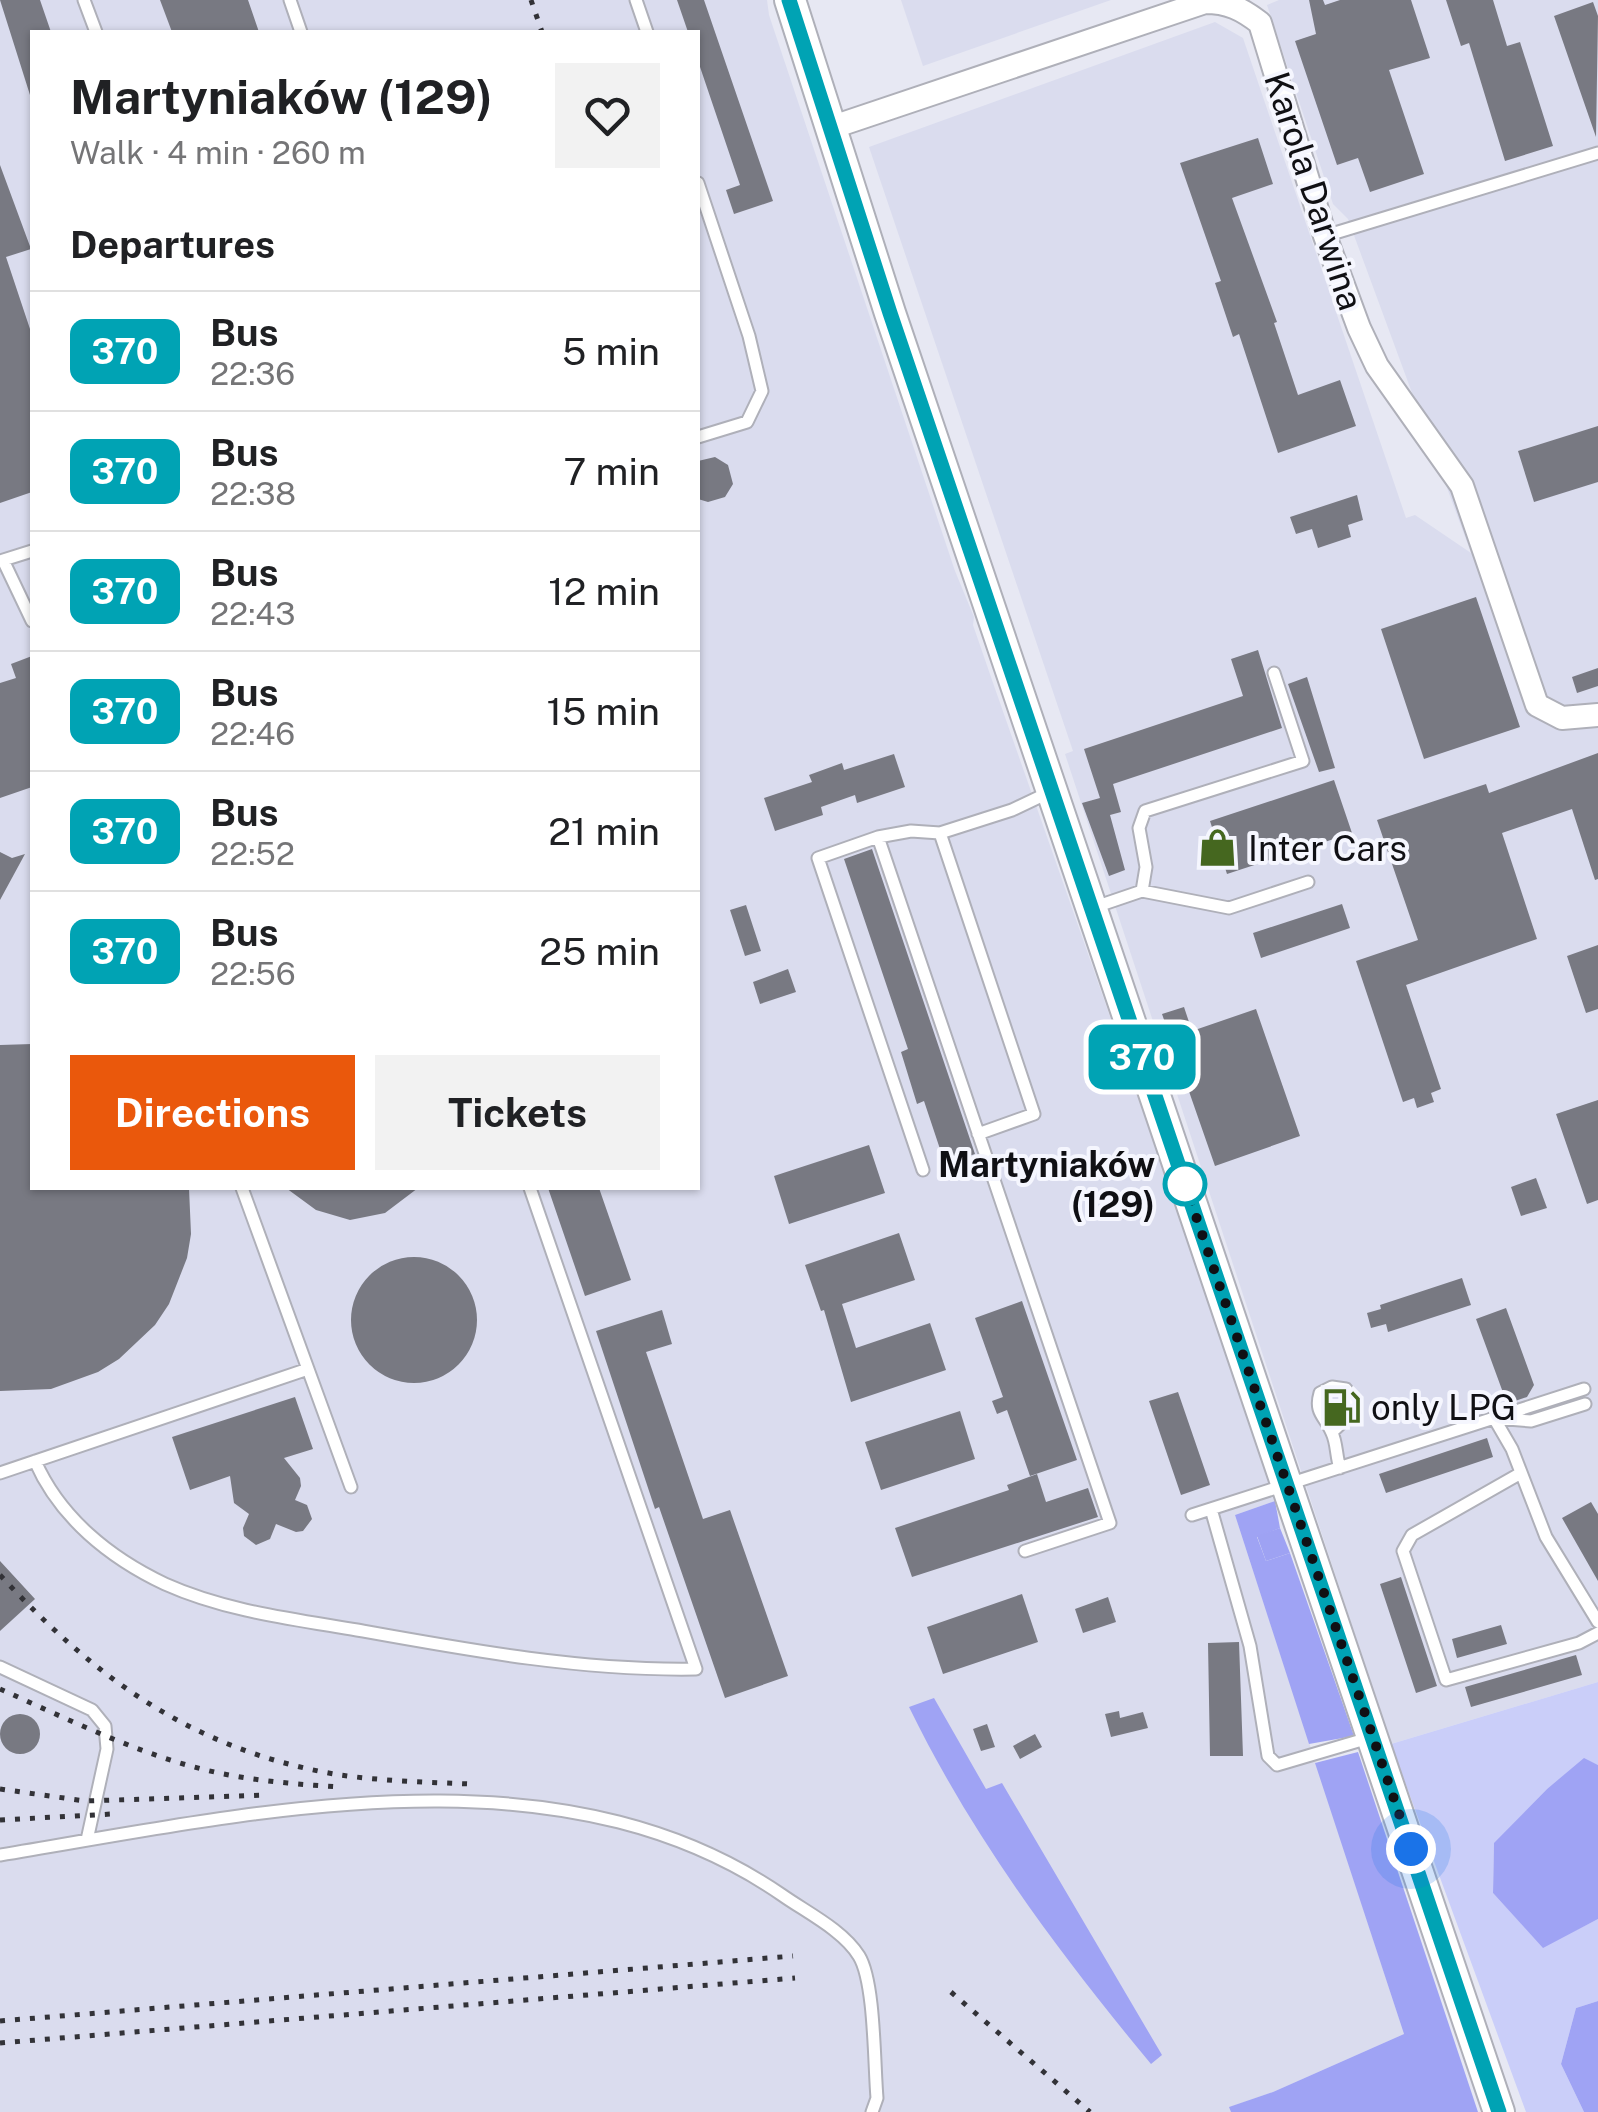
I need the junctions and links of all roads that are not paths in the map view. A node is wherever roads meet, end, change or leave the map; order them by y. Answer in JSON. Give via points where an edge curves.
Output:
{"nodes":[{"id":1,"x":84,"y":0,"type":"edge"},
{"id":2,"x":290,"y":0,"type":"edge"},
{"id":3,"x":636,"y":0,"type":"edge"},
{"id":4,"x":790,"y":0,"type":"edge"},
{"id":5,"x":1265,"y":0,"type":"edge"},
{"id":6,"x":1243,"y":10,"type":"junction"},
{"id":7,"x":95,"y":30,"type":"edge"},
{"id":8,"x":300,"y":30,"type":"edge"},
{"id":9,"x":646,"y":30,"type":"edge"},
{"id":10,"x":833,"y":127,"type":"junction"},
{"id":11,"x":1598,"y":154,"type":"edge"},
{"id":12,"x":700,"y":189,"type":"edge"},
{"id":13,"x":1326,"y":236,"type":"junction"},
{"id":14,"x":700,"y":436,"type":"edge"},
{"id":15,"x":30,"y":551,"type":"edge"},
{"id":16,"x":2,"y":560,"type":"edge"},
{"id":17,"x":30,"y":617,"type":"edge"},
{"id":18,"x":1274,"y":672,"type":"dead end"},
{"id":19,"x":1598,"y":714,"type":"edge"},
{"id":20,"x":1052,"y":791,"type":"junction"},
{"id":21,"x":940,"y":833,"type":"junction"},
{"id":22,"x":878,"y":837,"type":"junction"},
{"id":23,"x":1308,"y":882,"type":"dead end"},
{"id":24,"x":1142,"y":892,"type":"junction"},
{"id":25,"x":1092,"y":908,"type":"junction"},
{"id":26,"x":978,"y":1134,"type":"junction"},
{"id":27,"x":923,"y":1170,"type":"dead end"},
{"id":28,"x":243,"y":1190,"type":"edge"},
{"id":29,"x":531,"y":1190,"type":"edge"},
{"id":30,"x":308,"y":1369,"type":"junction"},
{"id":31,"x":1584,"y":1388,"type":"dead end"},
{"id":32,"x":1584,"y":1404,"type":"dead end"},
{"id":33,"x":1494,"y":1418,"type":"junction"},
{"id":34,"x":1332,"y":1432,"type":"dead end"},
{"id":35,"x":35,"y":1461,"type":"junction"},
{"id":36,"x":1340,"y":1468,"type":"junction"},
{"id":37,"x":0,"y":1472,"type":"edge"},
{"id":38,"x":1522,"y":1473,"type":"junction"},
{"id":39,"x":1288,"y":1485,"type":"junction"},
{"id":40,"x":351,"y":1487,"type":"dead end"},
{"id":41,"x":1211,"y":1509,"type":"junction"},
{"id":42,"x":1192,"y":1515,"type":"dead end"},
{"id":43,"x":1025,"y":1550,"type":"dead end"},
{"id":44,"x":1598,"y":1622,"type":"edge"},
{"id":45,"x":1598,"y":1634,"type":"edge"},
{"id":46,"x":0,"y":1667,"type":"edge"},
{"id":47,"x":1373,"y":1736,"type":"junction"},
{"id":48,"x":87,"y":1840,"type":"junction"},
{"id":49,"x":0,"y":1854,"type":"edge"},
{"id":50,"x":872,"y":2112,"type":"edge"},
{"id":51,"x":1499,"y":2112,"type":"edge"}],
"edges":[{"from":1,"to":7,"type":"lane"},
{"from":2,"to":8,"type":"lane"},
{"from":3,"to":9,"type":"lane"},
{"from":4,"to":10,"type":"main road"},
{"from":5,"to":6,"type":"street"},
{"from":6,"to":10,"type":"street","via":[[1205,2]]},
{"from":6,"to":13,"type":"street","name":"Karola Darwina","via":[[1260,23]]},
{"from":10,"to":20,"type":"main road"},
{"from":11,"to":13,"type":"lane"},
{"from":12,"to":14,"type":"lane","via":[[762,391],[747,422]]},
{"from":13,"to":19,"type":"street","name":"Karola Darwina","via":[[1377,366],[1486,529],[1537,705],[1562,718]]},
{"from":15,"to":16,"type":"lane"},
{"from":16,"to":17,"type":"lane"},
{"from":18,"to":24,"type":"lane","via":[[1303,761],[1145,811]]},
{"from":20,"to":21,"type":"lane"},
{"from":20,"to":25,"type":"main road"},
{"from":21,"to":22,"type":"lane"},
{"from":21,"to":26,"type":"lane","via":[[1034,1114]]},
{"from":22,"to":26,"type":"lane"},
{"from":22,"to":27,"type":"lane","via":[[818,858]]},
{"from":23,"to":24,"type":"lane","via":[[1228,908]]},
{"from":24,"to":25,"type":"lane"},
{"from":25,"to":39,"type":"main road"},
{"from":26,"to":43,"type":"lane","via":[[1110,1524]]},
{"from":28,"to":30,"type":"lane"},
{"from":29,"to":35,"type":"lane","via":[[696,1670],[518,1657],[213,1602],[164,1583],[91,1540]]},
{"from":30,"to":35,"type":"lane"},
{"from":30,"to":40,"type":"lane"},
{"from":31,"to":33,"type":"lane"},
{"from":32,"to":33,"type":"lane","via":[[1531,1421]]},
{"from":33,"to":36,"type":"lane"},
{"from":33,"to":38,"type":"lane"},
{"from":34,"to":36,"type":"lane"},
{"from":35,"to":37,"type":"lane"},
{"from":36,"to":39,"type":"lane"},
{"from":38,"to":44,"type":"lane","via":[[1546,1536]]},
{"from":38,"to":45,"type":"lane","via":[[1412,1535],[1404,1551],[1446,1680]]},
{"from":39,"to":41,"type":"lane"},
{"from":39,"to":47,"type":"main road"},
{"from":41,"to":42,"type":"lane"},
{"from":41,"to":47,"type":"lane","via":[[1250,1646],[1268,1756],[1278,1764]]},
{"from":46,"to":48,"type":"lane","via":[[92,1710],[105,1726],[108,1749]]},
{"from":47,"to":51,"type":"main road"},
{"from":48,"to":49,"type":"lane"},
{"from":48,"to":50,"type":"lane","via":[[280,1811],[461,1802],[582,1812],[665,1835],[755,1878],[853,1947],[866,1972],[877,2098]]}]}
